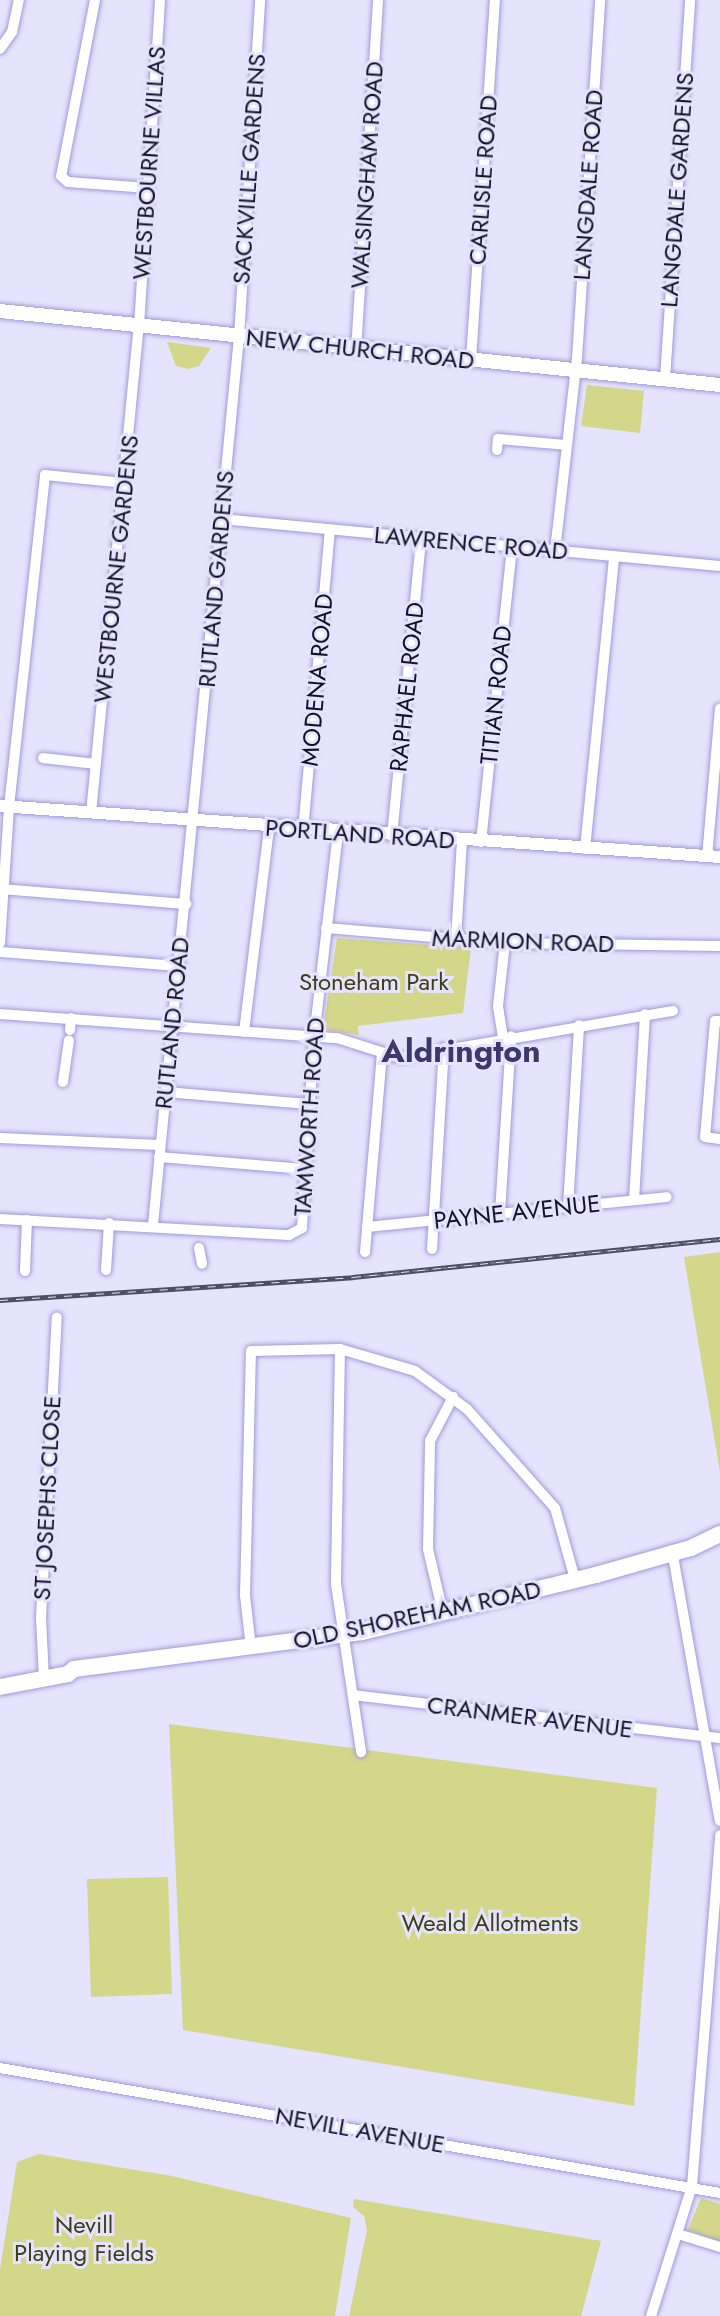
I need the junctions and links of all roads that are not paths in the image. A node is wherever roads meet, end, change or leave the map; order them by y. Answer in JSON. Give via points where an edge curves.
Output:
{"nodes":[{"id":1,"x":19,"y":0,"type":"edge"},
{"id":2,"x":95,"y":0,"type":"edge"},
{"id":3,"x":160,"y":0,"type":"edge"},
{"id":4,"x":260,"y":0,"type":"edge"},
{"id":5,"x":378,"y":0,"type":"edge"},
{"id":6,"x":495,"y":0,"type":"edge"},
{"id":7,"x":600,"y":0,"type":"edge"},
{"id":8,"x":690,"y":0,"type":"edge"},
{"id":9,"x":0,"y":49,"type":"edge"},
{"id":10,"x":148,"y":188,"type":"junction"},
{"id":11,"x":0,"y":311,"type":"edge"},
{"id":12,"x":139,"y":326,"type":"junction"},
{"id":13,"x":239,"y":337,"type":"junction"},
{"id":14,"x":356,"y":351,"type":"junction"},
{"id":15,"x":471,"y":360,"type":"junction"},
{"id":16,"x":575,"y":370,"type":"junction"},
{"id":17,"x":665,"y":379,"type":"junction"},
{"id":18,"x":720,"y":385,"type":"edge"},
{"id":19,"x":566,"y":445,"type":"junction"},
{"id":20,"x":497,"y":450,"type":"dead end"},
{"id":21,"x":125,"y":483,"type":"junction"},
{"id":22,"x":221,"y":519,"type":"junction"},
{"id":23,"x":330,"y":530,"type":"junction"},
{"id":24,"x":421,"y":538,"type":"junction"},
{"id":25,"x":512,"y":547,"type":"junction"},
{"id":26,"x":555,"y":551,"type":"junction"},
{"id":27,"x":614,"y":557,"type":"junction"},
{"id":28,"x":720,"y":566,"type":"edge"},
{"id":29,"x":720,"y":709,"type":"edge"},
{"id":30,"x":43,"y":758,"type":"dead end"},
{"id":31,"x":96,"y":764,"type":"junction"},
{"id":32,"x":5,"y":807,"type":"edge"},
{"id":33,"x":91,"y":813,"type":"junction"},
{"id":34,"x":193,"y":821,"type":"junction"},
{"id":35,"x":269,"y":829,"type":"junction"},
{"id":36,"x":303,"y":831,"type":"junction"},
{"id":37,"x":338,"y":833,"type":"junction"},
{"id":38,"x":392,"y":836,"type":"junction"},
{"id":39,"x":462,"y":841,"type":"junction"},
{"id":40,"x":481,"y":842,"type":"junction"},
{"id":41,"x":585,"y":849,"type":"junction"},
{"id":42,"x":714,"y":857,"type":"edge"},
{"id":43,"x":2,"y":890,"type":"edge"},
{"id":44,"x":186,"y":904,"type":"junction"},
{"id":45,"x":326,"y":928,"type":"junction"},
{"id":46,"x":456,"y":939,"type":"junction"},
{"id":47,"x":0,"y":943,"type":"edge"},
{"id":48,"x":505,"y":943,"type":"junction"},
{"id":49,"x":720,"y":946,"type":"edge"},
{"id":50,"x":0,"y":952,"type":"edge"},
{"id":51,"x":178,"y":965,"type":"junction"},
{"id":52,"x":673,"y":1011,"type":"dead end"},
{"id":53,"x":0,"y":1014,"type":"edge"},
{"id":54,"x":645,"y":1014,"type":"junction"},
{"id":55,"x":71,"y":1018,"type":"junction"},
{"id":56,"x":720,"y":1021,"type":"edge"},
{"id":57,"x":579,"y":1025,"type":"junction"},
{"id":58,"x":172,"y":1028,"type":"junction"},
{"id":59,"x":244,"y":1032,"type":"junction"},
{"id":60,"x":314,"y":1037,"type":"junction"},
{"id":61,"x":507,"y":1037,"type":"junction"},
{"id":62,"x":444,"y":1048,"type":"junction"},
{"id":63,"x":382,"y":1054,"type":"junction"},
{"id":64,"x":63,"y":1082,"type":"dead end"},
{"id":65,"x":165,"y":1092,"type":"junction"},
{"id":66,"x":309,"y":1104,"type":"junction"},
{"id":67,"x":0,"y":1138,"type":"edge"},
{"id":68,"x":720,"y":1139,"type":"edge"},
{"id":69,"x":159,"y":1145,"type":"junction"},
{"id":70,"x":159,"y":1157,"type":"junction"},
{"id":71,"x":305,"y":1168,"type":"junction"},
{"id":72,"x":667,"y":1197,"type":"dead end"},
{"id":73,"x":634,"y":1200,"type":"junction"},
{"id":74,"x":568,"y":1207,"type":"junction"},
{"id":75,"x":500,"y":1213,"type":"junction"},
{"id":76,"x":0,"y":1219,"type":"edge"},
{"id":77,"x":27,"y":1220,"type":"junction"},
{"id":78,"x":434,"y":1220,"type":"junction"},
{"id":79,"x":109,"y":1223,"type":"junction"},
{"id":80,"x":153,"y":1225,"type":"junction"},
{"id":81,"x":367,"y":1227,"type":"junction"},
{"id":82,"x":200,"y":1238,"type":"junction"},
{"id":83,"x":432,"y":1249,"type":"dead end"},
{"id":84,"x":365,"y":1252,"type":"dead end"},
{"id":85,"x":202,"y":1264,"type":"dead end"},
{"id":86,"x":106,"y":1270,"type":"dead end"},
{"id":87,"x":25,"y":1271,"type":"dead end"},
{"id":88,"x":57,"y":1317,"type":"dead end"},
{"id":89,"x":340,"y":1349,"type":"junction"},
{"id":90,"x":453,"y":1397,"type":"junction"},
{"id":91,"x":720,"y":1525,"type":"edge"},
{"id":92,"x":720,"y":1535,"type":"edge"},
{"id":93,"x":672,"y":1550,"type":"junction"},
{"id":94,"x":575,"y":1579,"type":"junction"},
{"id":95,"x":443,"y":1613,"type":"junction"},
{"id":96,"x":344,"y":1636,"type":"junction"},
{"id":97,"x":251,"y":1648,"type":"junction"},
{"id":98,"x":44,"y":1674,"type":"junction"},
{"id":99,"x":0,"y":1678,"type":"edge"},
{"id":100,"x":0,"y":1687,"type":"edge"},
{"id":101,"x":353,"y":1695,"type":"junction"},
{"id":102,"x":720,"y":1738,"type":"edge"},
{"id":103,"x":706,"y":1740,"type":"junction"},
{"id":104,"x":361,"y":1752,"type":"dead end"},
{"id":105,"x":720,"y":1821,"type":"edge"},
{"id":106,"x":720,"y":1835,"type":"edge"},
{"id":107,"x":719,"y":1858,"type":"edge"},
{"id":108,"x":0,"y":2068,"type":"edge"},
{"id":109,"x":692,"y":2186,"type":"junction"},
{"id":110,"x":720,"y":2193,"type":"edge"},
{"id":111,"x":678,"y":2234,"type":"junction"},
{"id":112,"x":720,"y":2247,"type":"edge"},
{"id":113,"x":651,"y":2316,"type":"edge"}],
"edges":[{"from":1,"to":9,"type":"street","via":[[12,32]]},
{"from":2,"to":10,"type":"street","via":[[61,178]]},
{"from":3,"to":10,"type":"street","name":"WESTBOURNE VILLAS"},
{"from":4,"to":13,"type":"street","name":"SACKVILLE GARDENS"},
{"from":5,"to":14,"type":"street","name":"WALSINGHAM ROAD"},
{"from":6,"to":15,"type":"street","name":"CARLISLE ROAD"},
{"from":7,"to":16,"type":"street","name":"LANGDALE ROAD"},
{"from":8,"to":17,"type":"street","name":"LANGDALE GARDENS"},
{"from":10,"to":12,"type":"street","name":"WESTBOURNE VILLAS"},
{"from":11,"to":12,"type":"main road","name":"NEW CHURCH ROAD"},
{"from":12,"to":13,"type":"main road","name":"NEW CHURCH ROAD"},
{"from":12,"to":21,"type":"street","name":"WESTBOURNE GARDENS"},
{"from":13,"to":14,"type":"main road","name":"NEW CHURCH ROAD"},
{"from":13,"to":22,"type":"street","name":"RUTLAND GARDENS"},
{"from":14,"to":15,"type":"main road","name":"NEW CHURCH ROAD"},
{"from":15,"to":16,"type":"main road","name":"NEW CHURCH ROAD"},
{"from":16,"to":17,"type":"main road","name":"NEW CHURCH ROAD"},
{"from":16,"to":19,"type":"street","name":"LANGDALE ROAD"},
{"from":17,"to":18,"type":"main road","name":"NEW CHURCH ROAD"},
{"from":19,"to":20,"type":"street","via":[[498,439]]},
{"from":19,"to":26,"type":"street","name":"LANGDALE ROAD"},
{"from":21,"to":31,"type":"street","name":"WESTBOURNE GARDENS"},
{"from":21,"to":32,"type":"street","via":[[45,475]]},
{"from":22,"to":23,"type":"street","name":"LAWRENCE ROAD"},
{"from":22,"to":34,"type":"street","name":"RUTLAND GARDENS"},
{"from":23,"to":24,"type":"street","name":"LAWRENCE ROAD"},
{"from":23,"to":36,"type":"street","name":"MODENA ROAD"},
{"from":24,"to":25,"type":"street","name":"LAWRENCE ROAD"},
{"from":24,"to":38,"type":"street","name":"RAPHAEL ROAD"},
{"from":25,"to":26,"type":"street","name":"LAWRENCE ROAD"},
{"from":25,"to":40,"type":"street","name":"TITIAN ROAD"},
{"from":26,"to":27,"type":"street","name":"LAWRENCE ROAD"},
{"from":27,"to":28,"type":"street","name":"LAWRENCE ROAD"},
{"from":27,"to":41,"type":"street"},
{"from":29,"to":42,"type":"street"},
{"from":30,"to":31,"type":"street"},
{"from":31,"to":33,"type":"street","name":"WESTBOURNE GARDENS"},
{"from":32,"to":33,"type":"street","name":"PORTLAND ROAD"},
{"from":32,"to":43,"type":"street"},
{"from":33,"to":34,"type":"street","name":"PORTLAND ROAD"},
{"from":34,"to":35,"type":"street","name":"PORTLAND ROAD"},
{"from":34,"to":44,"type":"street","name":"RUTLAND ROAD"},
{"from":35,"to":36,"type":"street","name":"PORTLAND ROAD"},
{"from":35,"to":59,"type":"street"},
{"from":36,"to":37,"type":"street","name":"PORTLAND ROAD"},
{"from":37,"to":38,"type":"street","name":"PORTLAND ROAD"},
{"from":37,"to":45,"type":"street","name":"TAMWORTH ROAD"},
{"from":38,"to":39,"type":"street","name":"PORTLAND ROAD"},
{"from":39,"to":40,"type":"street","name":"PORTLAND ROAD"},
{"from":39,"to":46,"type":"street"},
{"from":40,"to":41,"type":"street","name":"PORTLAND ROAD"},
{"from":41,"to":42,"type":"street","name":"PORTLAND ROAD"},
{"from":43,"to":44,"type":"street"},
{"from":43,"to":47,"type":"street"},
{"from":44,"to":51,"type":"street","name":"RUTLAND ROAD"},
{"from":45,"to":46,"type":"street","name":"MARMION ROAD"},
{"from":45,"to":60,"type":"street","name":"TAMWORTH ROAD"},
{"from":46,"to":48,"type":"street","name":"MARMION ROAD"},
{"from":48,"to":49,"type":"street","name":"MARMION ROAD"},
{"from":48,"to":61,"type":"street","via":[[498,1006]]},
{"from":50,"to":51,"type":"street"},
{"from":51,"to":58,"type":"street","name":"RUTLAND ROAD"},
{"from":52,"to":54,"type":"street"},
{"from":53,"to":55,"type":"street"},
{"from":54,"to":57,"type":"street"},
{"from":54,"to":73,"type":"street"},
{"from":55,"to":58,"type":"street"},
{"from":55,"to":64,"type":"street"},
{"from":56,"to":68,"type":"street","via":[[715,1021],[705,1137]]},
{"from":57,"to":61,"type":"street"},
{"from":57,"to":74,"type":"street"},
{"from":58,"to":59,"type":"street"},
{"from":58,"to":65,"type":"street","name":"RUTLAND ROAD"},
{"from":59,"to":60,"type":"street"},
{"from":60,"to":63,"type":"street","via":[[352,1041]]},
{"from":60,"to":66,"type":"street","name":"TAMWORTH ROAD"},
{"from":61,"to":62,"type":"street"},
{"from":61,"to":75,"type":"street"},
{"from":62,"to":63,"type":"street","via":[[400,1058]]},
{"from":62,"to":78,"type":"street"},
{"from":63,"to":81,"type":"street"},
{"from":65,"to":66,"type":"street"},
{"from":65,"to":69,"type":"street","name":"RUTLAND ROAD"},
{"from":66,"to":71,"type":"street","name":"TAMWORTH ROAD"},
{"from":67,"to":69,"type":"street"},
{"from":69,"to":70,"type":"street","name":"RUTLAND ROAD"},
{"from":70,"to":71,"type":"street"},
{"from":70,"to":80,"type":"street","name":"RUTLAND ROAD"},
{"from":71,"to":82,"type":"street","name":"TAMWORTH ROAD","via":[[302,1228],[297,1233]]},
{"from":72,"to":73,"type":"street","name":"PAYNE AVENUE"},
{"from":73,"to":74,"type":"street","name":"PAYNE AVENUE"},
{"from":74,"to":75,"type":"street","name":"PAYNE AVENUE"},
{"from":75,"to":78,"type":"street","name":"PAYNE AVENUE"},
{"from":76,"to":77,"type":"street"},
{"from":77,"to":79,"type":"street"},
{"from":77,"to":87,"type":"street"},
{"from":78,"to":81,"type":"street","name":"PAYNE AVENUE"},
{"from":78,"to":83,"type":"street"},
{"from":79,"to":80,"type":"street"},
{"from":79,"to":86,"type":"street"},
{"from":80,"to":82,"type":"street"},
{"from":81,"to":84,"type":"street"},
{"from":82,"to":85,"type":"street"},
{"from":88,"to":98,"type":"street","name":"ST JOSEPHS CLOSE","via":[[41,1618]]},
{"from":89,"to":90,"type":"street","via":[[395,1361]]},
{"from":89,"to":96,"type":"street","via":[[336,1584]]},
{"from":89,"to":97,"type":"street","via":[[248,1354],[245,1595]]},
{"from":90,"to":94,"type":"street","via":[[555,1508]]},
{"from":90,"to":95,"type":"street","via":[[430,1441],[428,1549]]},
{"from":91,"to":93,"type":"main road","name":"OLD SHOREHAM ROAD","via":[[686,1538]]},
{"from":92,"to":93,"type":"main road","name":"OLD SHOREHAM ROAD","via":[[691,1548]]},
{"from":93,"to":94,"type":"main road","name":"OLD SHOREHAM ROAD"},
{"from":93,"to":103,"type":"street"},
{"from":94,"to":95,"type":"main road","name":"OLD SHOREHAM ROAD"},
{"from":95,"to":96,"type":"main road","name":"OLD SHOREHAM ROAD"},
{"from":96,"to":97,"type":"main road","name":"OLD SHOREHAM ROAD"},
{"from":96,"to":101,"type":"street"},
{"from":97,"to":98,"type":"main road","name":"OLD SHOREHAM ROAD","via":[[74,1669],[66,1664]]},
{"from":98,"to":99,"type":"main road","name":"OLD SHOREHAM ROAD"},
{"from":98,"to":100,"type":"main road","name":"OLD SHOREHAM ROAD"},
{"from":101,"to":103,"type":"street","name":"CRANMER AVENUE"},
{"from":101,"to":104,"type":"street"},
{"from":102,"to":103,"type":"street","name":"CRANMER AVENUE"},
{"from":103,"to":105,"type":"street"},
{"from":106,"to":107,"type":"street"},
{"from":107,"to":109,"type":"street"},
{"from":108,"to":109,"type":"street","name":"NEVILL AVENUE"},
{"from":109,"to":110,"type":"street","name":"NEVILL AVENUE"},
{"from":109,"to":111,"type":"street"},
{"from":111,"to":112,"type":"street"},
{"from":111,"to":113,"type":"street"}]}
